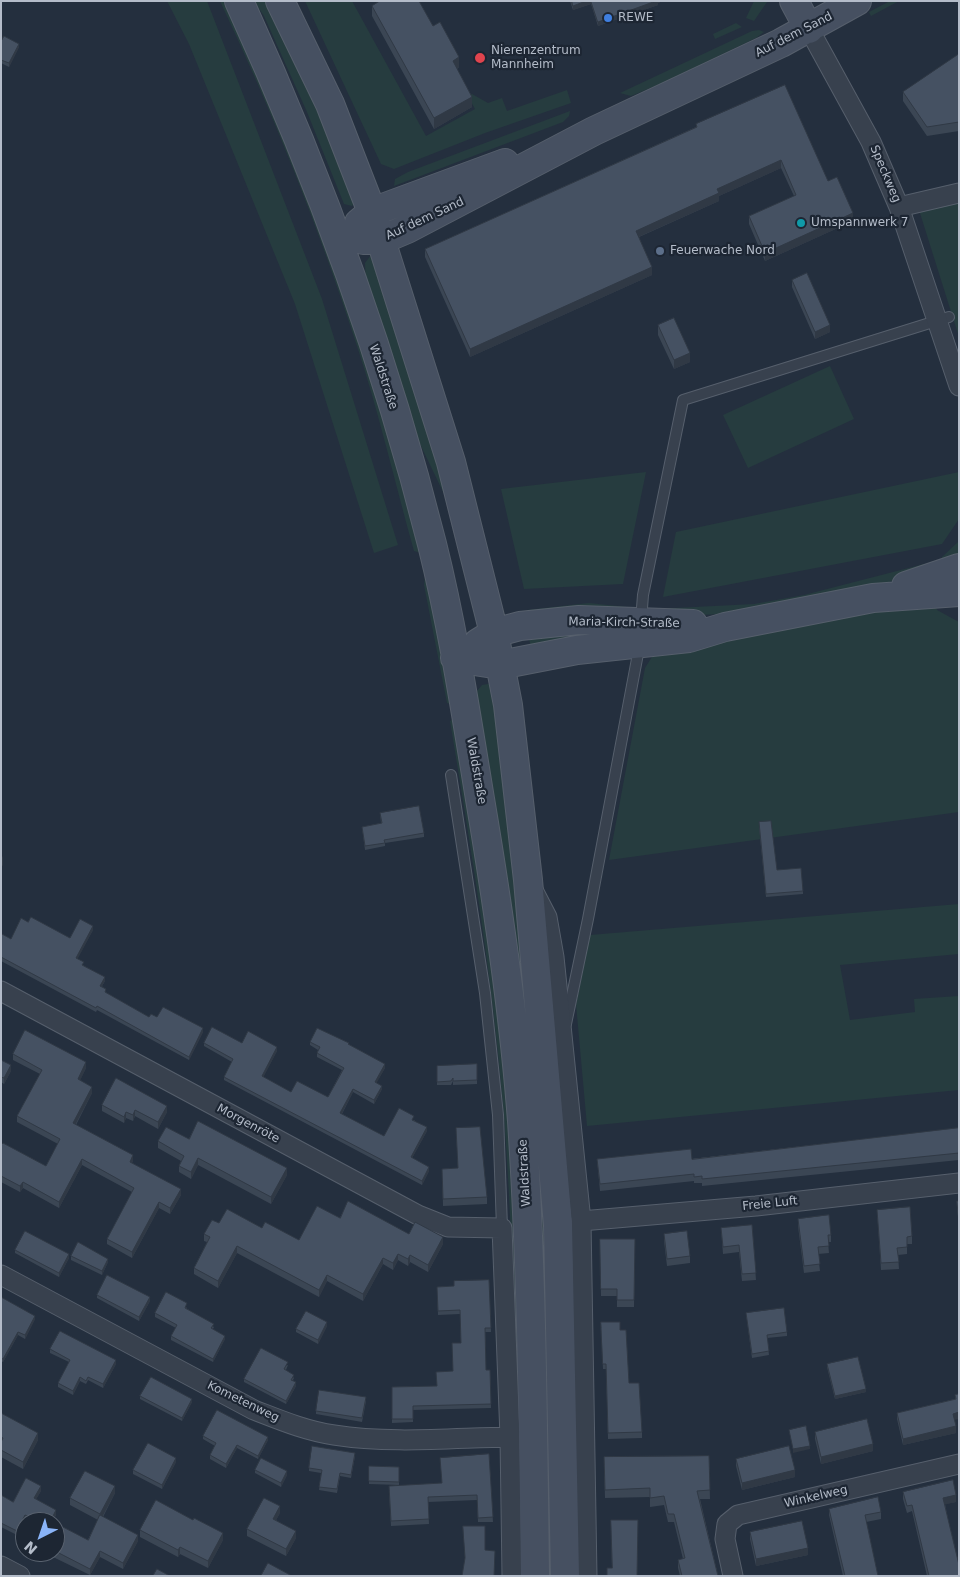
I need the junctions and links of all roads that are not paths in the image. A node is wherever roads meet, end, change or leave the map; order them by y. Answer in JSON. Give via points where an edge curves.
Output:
{"nodes":[{"id":1,"x":239,"y":1,"type":"edge"},
{"id":2,"x":280,"y":1,"type":"edge"},
{"id":3,"x":794,"y":1,"type":"edge"},
{"id":4,"x":857,"y":1,"type":"edge"},
{"id":5,"x":809,"y":29,"type":"junction"},
{"id":6,"x":594,"y":131,"type":"junction"},
{"id":7,"x":959,"y":193,"type":"edge"},
{"id":8,"x":906,"y":205,"type":"junction"},
{"id":9,"x":372,"y":212,"type":"junction"},
{"id":10,"x":381,"y":240,"type":"junction"},
{"id":11,"x":339,"y":241,"type":"junction"},
{"id":12,"x":943,"y":319,"type":"junction"},
{"id":13,"x":959,"y":386,"type":"edge"},
{"id":14,"x":959,"y":568,"type":"edge"},
{"id":15,"x":959,"y":592,"type":"edge"},
{"id":16,"x":873,"y":598,"type":"junction"},
{"id":17,"x":494,"y":633,"type":"junction"},
{"id":18,"x":641,"y":633,"type":"junction"},
{"id":19,"x":455,"y":658,"type":"junction"},
{"id":20,"x":500,"y":665,"type":"junction"},
{"id":21,"x":451,"y":775,"type":"dead end"},
{"id":22,"x":528,"y":880,"type":"junction"},
{"id":23,"x":1,"y":991,"type":"edge"},
{"id":24,"x":562,"y":1031,"type":"junction"},
{"id":25,"x":959,"y":1183,"type":"edge"},
{"id":26,"x":581,"y":1221,"type":"junction"},
{"id":27,"x":502,"y":1228,"type":"junction"},
{"id":28,"x":1,"y":1275,"type":"edge"},
{"id":29,"x":510,"y":1437,"type":"junction"},
{"id":30,"x":959,"y":1464,"type":"edge"},
{"id":31,"x":1,"y":1566,"type":"edge"},
{"id":32,"x":20,"y":1576,"type":"edge"},
{"id":33,"x":512,"y":1576,"type":"edge"},
{"id":34,"x":535,"y":1576,"type":"edge"},
{"id":35,"x":565,"y":1576,"type":"edge"},
{"id":36,"x":587,"y":1576,"type":"edge"},
{"id":37,"x":733,"y":1576,"type":"edge"}],
"edges":[{"from":1,"to":11,"type":"main road","name":"Waldstraße","via":[[281,92]]},
{"from":2,"to":9,"type":"main road","via":[[330,104]]},
{"from":3,"to":5,"type":"main road"},
{"from":4,"to":5,"type":"main road","name":"Auf dem Sand"},
{"from":5,"to":6,"type":"main road","name":"Auf dem Sand"},
{"from":5,"to":8,"type":"street","name":"Speckweg"},
{"from":6,"to":9,"type":"main road","name":"Auf dem Sand"},
{"from":6,"to":10,"type":"main road","name":"Auf dem Sand","via":[[453,207]]},
{"from":7,"to":8,"type":"street"},
{"from":8,"to":12,"type":"street","name":"Speckweg"},
{"from":9,"to":10,"type":"main road"},
{"from":9,"to":11,"type":"main road","name":"Auf dem Sand"},
{"from":10,"to":11,"type":"main road","name":"Auf dem Sand"},
{"from":10,"to":17,"type":"main road","via":[[451,462]]},
{"from":11,"to":19,"type":"main road","name":"Waldstraße","via":[[410,464],[433,547]]},
{"from":12,"to":13,"type":"street","name":"Speckweg"},
{"from":12,"to":18,"type":"lane","via":[[683,400],[643,595]]},
{"from":14,"to":16,"type":"main road","name":"Maria-Kirch-Straße"},
{"from":15,"to":16,"type":"main road","name":"Maria-Kirch-Straße"},
{"from":16,"to":18,"type":"main road","name":"Maria-Kirch-Straße","via":[[725,627]]},
{"from":17,"to":18,"type":"main road","name":"Maria-Kirch-Straße","via":[[520,626],[579,620]]},
{"from":17,"to":19,"type":"main road","name":"Maria-Kirch-Straße"},
{"from":17,"to":20,"type":"main road"},
{"from":18,"to":20,"type":"main road","name":"Maria-Kirch-Straße"},
{"from":18,"to":24,"type":"lane","via":[[588,919],[568,1019]]},
{"from":19,"to":20,"type":"main road","name":"Maria-Kirch-Straße"},
{"from":19,"to":34,"type":"main road","name":"Waldstraße","via":[[497,896],[522,1118],[528,1226]]},
{"from":20,"to":22,"type":"main road","via":[[509,714]]},
{"from":21,"to":27,"type":"lane","name":"Waldstraße","via":[[485,993],[498,1115]]},
{"from":22,"to":24,"type":"street","via":[[547,916]]},
{"from":22,"to":35,"type":"main road","via":[[558,1225]]},
{"from":23,"to":27,"type":"street","name":"Morgenröte","via":[[418,1215],[448,1227]]},
{"from":24,"to":26,"type":"street"},
{"from":25,"to":26,"type":"street","name":"Freie Luft","via":[[756,1206]]},
{"from":26,"to":36,"type":"street"},
{"from":27,"to":29,"type":"street","name":"Waldstraße"},
{"from":28,"to":29,"type":"street","name":"Kometenweg","via":[[254,1410],[289,1424],[333,1435],[373,1439]]},
{"from":29,"to":33,"type":"street","name":"Waldstraße"},
{"from":30,"to":37,"type":"street","name":"Winkelweg","via":[[738,1515],[727,1524],[725,1539]]},
{"from":31,"to":32,"type":"street"}]}
